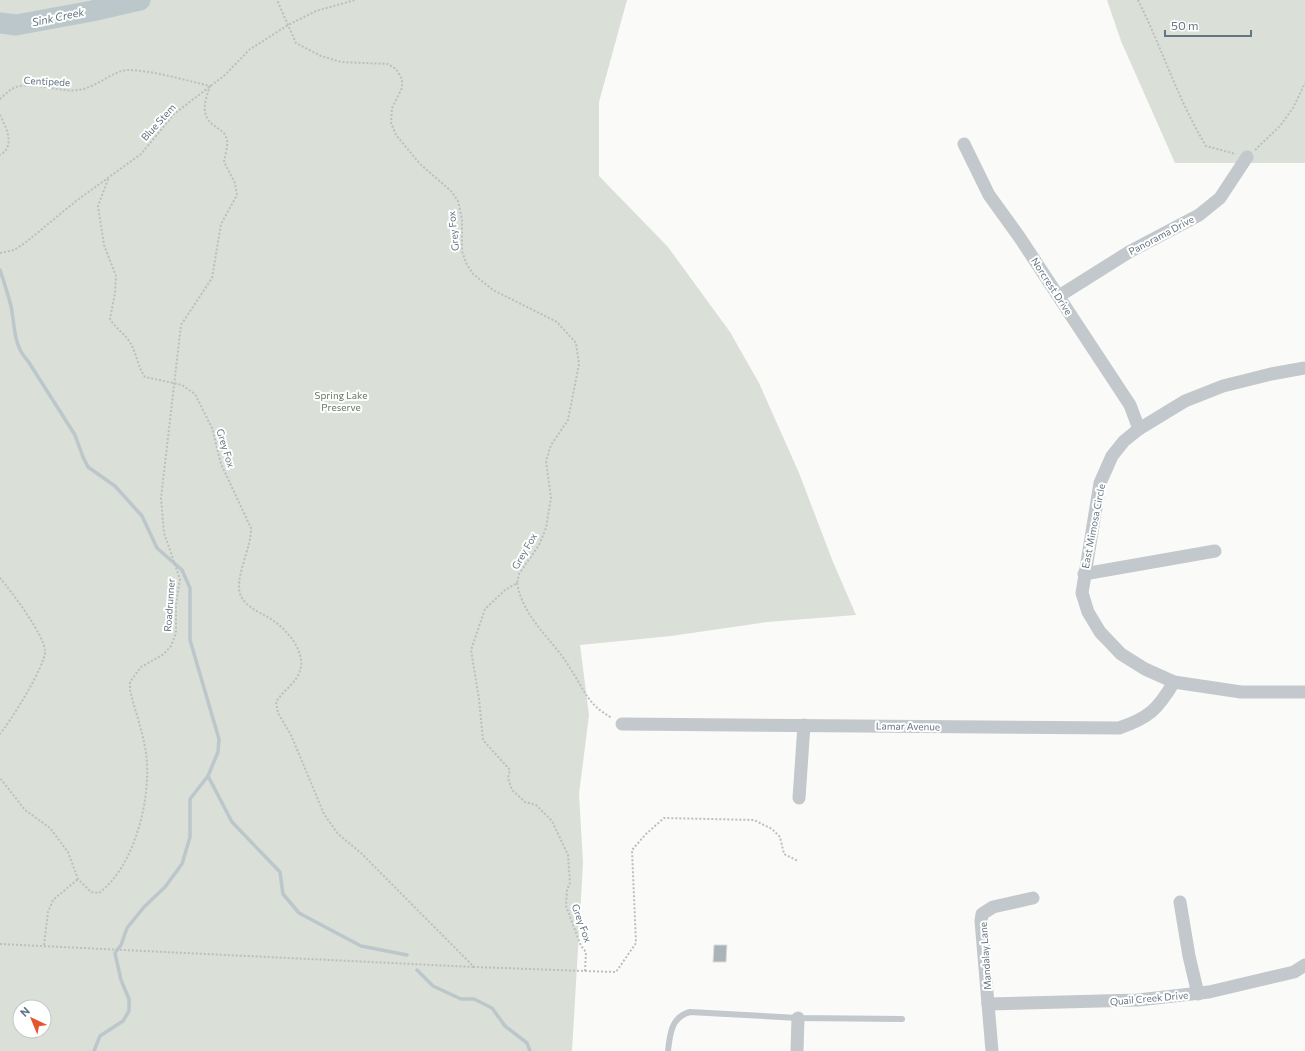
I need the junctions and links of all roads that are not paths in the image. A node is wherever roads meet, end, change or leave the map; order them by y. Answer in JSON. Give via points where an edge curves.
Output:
{"nodes":[{"id":1,"x":964,"y":144,"type":"dead end"},
{"id":2,"x":1247,"y":157,"type":"road end"},
{"id":3,"x":1059,"y":296,"type":"junction"},
{"id":4,"x":1305,"y":368,"type":"edge"},
{"id":5,"x":1139,"y":429,"type":"junction"},
{"id":6,"x":1215,"y":551,"type":"dead end"},
{"id":7,"x":1084,"y":574,"type":"junction"},
{"id":8,"x":1174,"y":682,"type":"junction"},
{"id":9,"x":1305,"y":692,"type":"edge"},
{"id":10,"x":622,"y":724,"type":"road end"},
{"id":11,"x":804,"y":725,"type":"junction"},
{"id":12,"x":800,"y":798,"type":"dead end"},
{"id":13,"x":1033,"y":898,"type":"dead end"},
{"id":14,"x":1180,"y":902,"type":"dead end"},
{"id":15,"x":1305,"y":965,"type":"edge"},
{"id":16,"x":1198,"y":994,"type":"junction"},
{"id":17,"x":988,"y":1004,"type":"junction"},
{"id":18,"x":798,"y":1018,"type":"junction"},
{"id":19,"x":902,"y":1019,"type":"dead end"},
{"id":20,"x":668,"y":1051,"type":"edge"},
{"id":21,"x":797,"y":1051,"type":"edge"},
{"id":22,"x":992,"y":1051,"type":"edge"}],
"edges":[{"from":1,"to":3,"type":"street","name":"Norcrest Drive","via":[[989,195]]},
{"from":2,"to":3,"type":"street","name":"Panorama Drive","via":[[1220,198],[1199,215],[1129,252]]},
{"from":3,"to":5,"type":"street","name":"Norcrest Drive","via":[[1130,405]]},
{"from":4,"to":5,"type":"street","name":"East Mimosa Circle","via":[[1223,386],[1185,401]]},
{"from":5,"to":7,"type":"street","name":"East Mimosa Circle","via":[[1124,441],[1112,456],[1100,483]]},
{"from":6,"to":7,"type":"street"},
{"from":7,"to":8,"type":"street","name":"East Mimosa Circle","via":[[1082,593],[1088,612],[1100,632],[1121,654],[1145,669]]},
{"from":8,"to":9,"type":"street","name":"East Mimosa Circle","via":[[1241,692]]},
{"from":8,"to":11,"type":"street","name":"Lamar Avenue","via":[[1161,704],[1140,721],[1119,728]]},
{"from":10,"to":11,"type":"street","name":"Lamar Avenue"},
{"from":11,"to":12,"type":"street"},
{"from":13,"to":17,"type":"street","name":"Mandalay Lane","via":[[993,907],[982,914]]},
{"from":14,"to":16,"type":"street"},
{"from":15,"to":16,"type":"street","name":"Quail Creek Drive","via":[[1294,972]]},
{"from":16,"to":17,"type":"street","name":"Quail Creek Drive","via":[[1138,1000]]},
{"from":17,"to":22,"type":"street","name":"Mandalay Lane"},
{"from":18,"to":19,"type":"lane"},
{"from":18,"to":20,"type":"lane","via":[[690,1012],[678,1017],[673,1023]]},
{"from":18,"to":21,"type":"street"}]}
